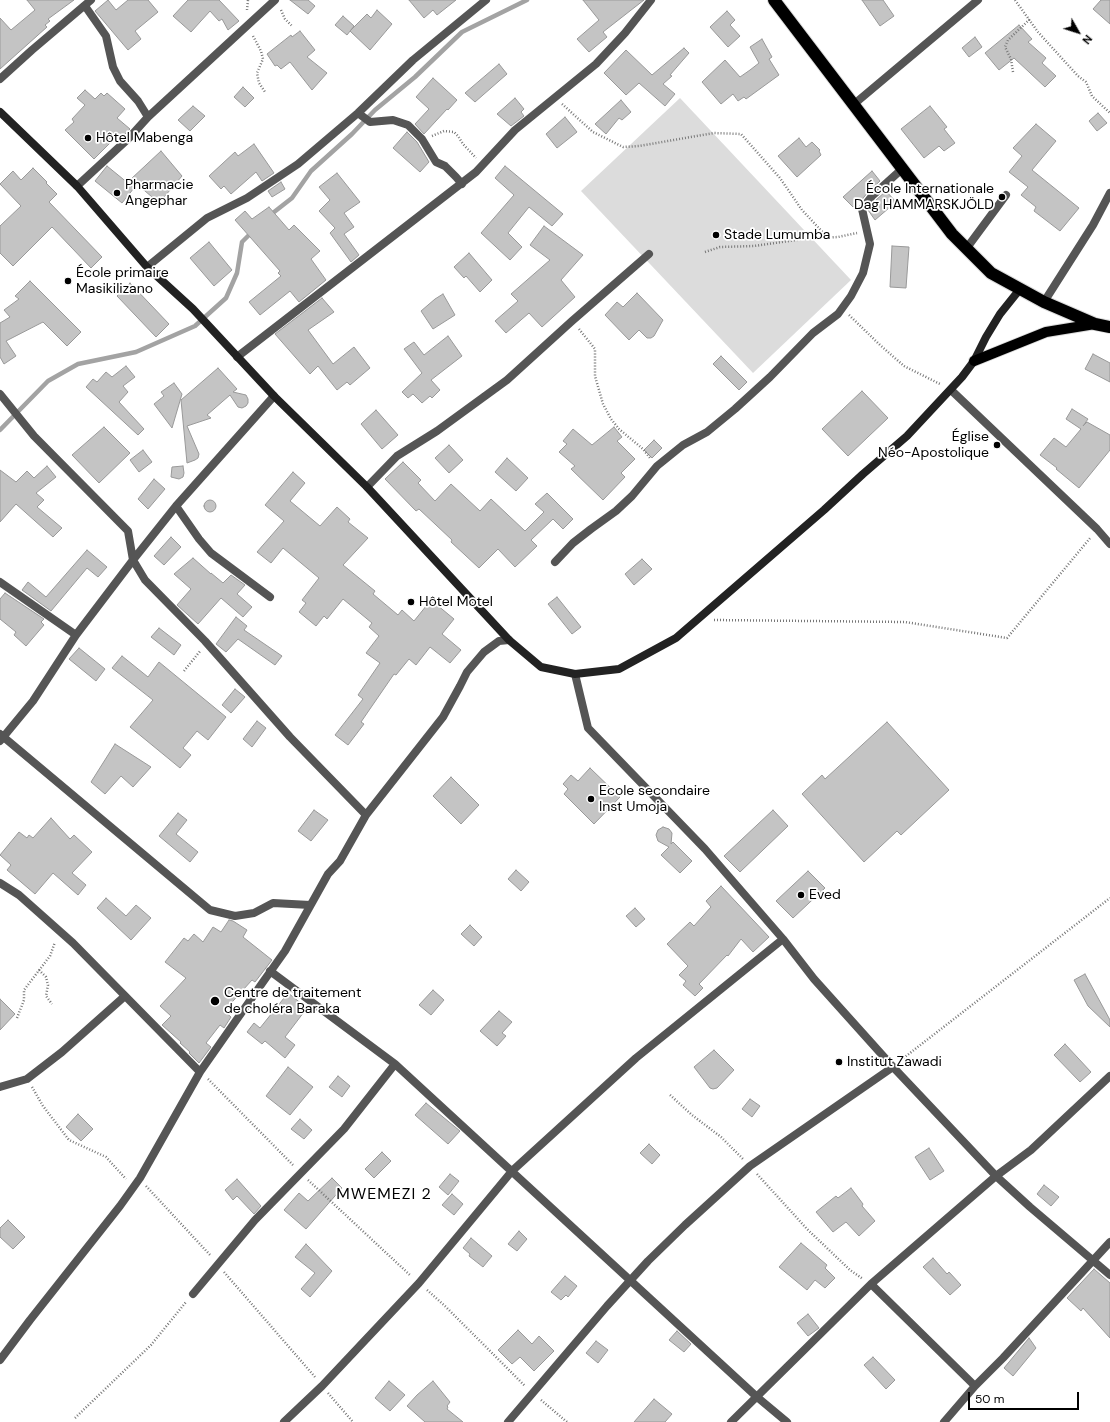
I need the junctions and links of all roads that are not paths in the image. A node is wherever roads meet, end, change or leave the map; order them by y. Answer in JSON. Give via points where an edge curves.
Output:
{"nodes":[{"id":1,"x":275,"y":0,"type":"edge"},
{"id":2,"x":486,"y":0,"type":"edge"},
{"id":3,"x":651,"y":0,"type":"edge"},
{"id":4,"x":774,"y":0,"type":"edge"},
{"id":5,"x":978,"y":0,"type":"edge"},
{"id":6,"x":88,"y":3,"type":"edge"},
{"id":7,"x":0,"y":79,"type":"edge"},
{"id":8,"x":853,"y":105,"type":"junction"},
{"id":9,"x":0,"y":112,"type":"edge"},
{"id":10,"x":358,"y":113,"type":"junction"},
{"id":11,"x":148,"y":117,"type":"junction"},
{"id":12,"x":902,"y":169,"type":"junction"},
{"id":13,"x":462,"y":184,"type":"junction"},
{"id":14,"x":77,"y":186,"type":"junction"},
{"id":15,"x":1110,"y":193,"type":"edge"},
{"id":16,"x":1006,"y":195,"type":"dead end"},
{"id":17,"x":966,"y":249,"type":"junction"},
{"id":18,"x":650,"y":254,"type":"dead end"},
{"id":19,"x":147,"y":267,"type":"junction"},
{"id":20,"x":1020,"y":289,"type":"junction"},
{"id":21,"x":1044,"y":302,"type":"junction"},
{"id":22,"x":1095,"y":324,"type":"junction"},
{"id":23,"x":1110,"y":327,"type":"edge"},
{"id":24,"x":237,"y":357,"type":"junction"},
{"id":25,"x":974,"y":361,"type":"junction"},
{"id":26,"x":951,"y":390,"type":"junction"},
{"id":27,"x":0,"y":394,"type":"edge"},
{"id":28,"x":274,"y":396,"type":"junction"},
{"id":29,"x":367,"y":487,"type":"junction"},
{"id":30,"x":176,"y":506,"type":"junction"},
{"id":31,"x":1110,"y":544,"type":"edge"},
{"id":32,"x":133,"y":560,"type":"junction"},
{"id":33,"x":555,"y":562,"type":"dead end"},
{"id":34,"x":0,"y":582,"type":"edge"},
{"id":35,"x":270,"y":597,"type":"dead end"},
{"id":36,"x":76,"y":635,"type":"junction"},
{"id":37,"x":509,"y":640,"type":"junction"},
{"id":38,"x":575,"y":674,"type":"junction"},
{"id":39,"x":1,"y":737,"type":"edge"},
{"id":40,"x":366,"y":815,"type":"junction"},
{"id":41,"x":0,"y":883,"type":"edge"},
{"id":42,"x":310,"y":906,"type":"junction"},
{"id":43,"x":783,"y":939,"type":"junction"},
{"id":44,"x":270,"y":971,"type":"junction"},
{"id":45,"x":125,"y":996,"type":"junction"},
{"id":46,"x":395,"y":1064,"type":"junction"},
{"id":47,"x":892,"y":1067,"type":"junction"},
{"id":48,"x":200,"y":1072,"type":"junction"},
{"id":49,"x":1110,"y":1076,"type":"edge"},
{"id":50,"x":0,"y":1087,"type":"edge"},
{"id":51,"x":512,"y":1171,"type":"junction"},
{"id":52,"x":996,"y":1176,"type":"junction"},
{"id":53,"x":1110,"y":1242,"type":"edge"},
{"id":54,"x":1094,"y":1260,"type":"junction"},
{"id":55,"x":1110,"y":1275,"type":"edge"},
{"id":56,"x":631,"y":1280,"type":"junction"},
{"id":57,"x":871,"y":1284,"type":"junction"},
{"id":58,"x":193,"y":1294,"type":"road end"},
{"id":59,"x":0,"y":1360,"type":"edge"},
{"id":60,"x":975,"y":1386,"type":"junction"},
{"id":61,"x":757,"y":1397,"type":"junction"},
{"id":62,"x":284,"y":1422,"type":"edge"},
{"id":63,"x":508,"y":1422,"type":"edge"},
{"id":64,"x":731,"y":1422,"type":"edge"},
{"id":65,"x":787,"y":1422,"type":"edge"},
{"id":66,"x":944,"y":1422,"type":"edge"}],
"edges":[{"from":1,"to":11,"type":"street"},
{"from":2,"to":10,"type":"street","via":[[413,60]]},
{"from":3,"to":13,"type":"street","via":[[596,64],[514,130]]},
{"from":4,"to":8,"type":"highway"},
{"from":5,"to":8,"type":"street"},
{"from":6,"to":7,"type":"street"},
{"from":6,"to":11,"type":"street","via":[[106,36],[113,67],[120,81]]},
{"from":8,"to":12,"type":"highway"},
{"from":9,"to":14,"type":"street"},
{"from":10,"to":13,"type":"street","via":[[370,122],[393,120],[408,126],[422,139],[436,162],[445,166]]},
{"from":10,"to":19,"type":"street","via":[[298,164],[247,198],[207,218]]},
{"from":11,"to":14,"type":"street"},
{"from":12,"to":17,"type":"highway"},
{"from":12,"to":33,"type":"street","via":[[872,196],[862,209],[870,244],[863,273],[838,314],[813,333],[735,409],[707,432],[683,445],[657,466],[632,496],[579,538]]},
{"from":13,"to":24,"type":"street"},
{"from":14,"to":19,"type":"street"},
{"from":15,"to":21,"type":"street","via":[[1094,225]]},
{"from":16,"to":17,"type":"street"},
{"from":17,"to":20,"type":"highway","via":[[991,272]]},
{"from":18,"to":29,"type":"street","via":[[507,380],[437,431],[397,456]]},
{"from":19,"to":24,"type":"street","via":[[193,309]]},
{"from":20,"to":21,"type":"highway"},
{"from":20,"to":25,"type":"street","via":[[1000,314]]},
{"from":21,"to":22,"type":"highway"},
{"from":22,"to":23,"type":"highway"},
{"from":22,"to":25,"type":"main road","via":[[1046,332]]},
{"from":24,"to":28,"type":"street"},
{"from":25,"to":26,"type":"street"},
{"from":26,"to":31,"type":"street"},
{"from":26,"to":38,"type":"street","via":[[907,436],[676,638],[619,669]]},
{"from":27,"to":32,"type":"street","via":[[34,436],[128,531]]},
{"from":28,"to":29,"type":"street"},
{"from":28,"to":30,"type":"street"},
{"from":29,"to":37,"type":"street"},
{"from":30,"to":32,"type":"street"},
{"from":30,"to":35,"type":"street","via":[[211,553]]},
{"from":32,"to":36,"type":"street"},
{"from":32,"to":40,"type":"street","via":[[145,580]]},
{"from":34,"to":36,"type":"street"},
{"from":36,"to":39,"type":"street","via":[[33,701]]},
{"from":37,"to":38,"type":"street","via":[[541,667]]},
{"from":37,"to":40,"type":"street","via":[[499,641],[484,652],[467,672],[443,717]]},
{"from":38,"to":43,"type":"street","via":[[588,728],[705,849]]},
{"from":39,"to":42,"type":"street","via":[[210,910],[235,916],[254,913],[273,903]]},
{"from":40,"to":42,"type":"street"},
{"from":41,"to":45,"type":"street","via":[[19,895],[59,929]]},
{"from":42,"to":44,"type":"street","via":[[285,951]]},
{"from":43,"to":47,"type":"street","via":[[814,979]]},
{"from":43,"to":51,"type":"street","via":[[636,1058]]},
{"from":44,"to":46,"type":"street"},
{"from":44,"to":48,"type":"street"},
{"from":45,"to":48,"type":"street"},
{"from":45,"to":50,"type":"street","via":[[62,1052],[27,1079]]},
{"from":46,"to":51,"type":"street"},
{"from":46,"to":58,"type":"street","via":[[344,1128],[255,1220]]},
{"from":47,"to":52,"type":"street"},
{"from":47,"to":56,"type":"street","via":[[750,1166],[685,1225]]},
{"from":48,"to":59,"type":"street","via":[[140,1178]]},
{"from":49,"to":52,"type":"street","via":[[1031,1150]]},
{"from":51,"to":56,"type":"street"},
{"from":51,"to":62,"type":"street","via":[[419,1283],[322,1386]]},
{"from":52,"to":54,"type":"street"},
{"from":52,"to":57,"type":"street"},
{"from":53,"to":54,"type":"street"},
{"from":54,"to":55,"type":"street"},
{"from":54,"to":60,"type":"street"},
{"from":56,"to":61,"type":"street"},
{"from":56,"to":63,"type":"street"},
{"from":57,"to":60,"type":"street"},
{"from":57,"to":61,"type":"street"},
{"from":60,"to":66,"type":"street"},
{"from":61,"to":64,"type":"street"},
{"from":61,"to":65,"type":"street"}]}
